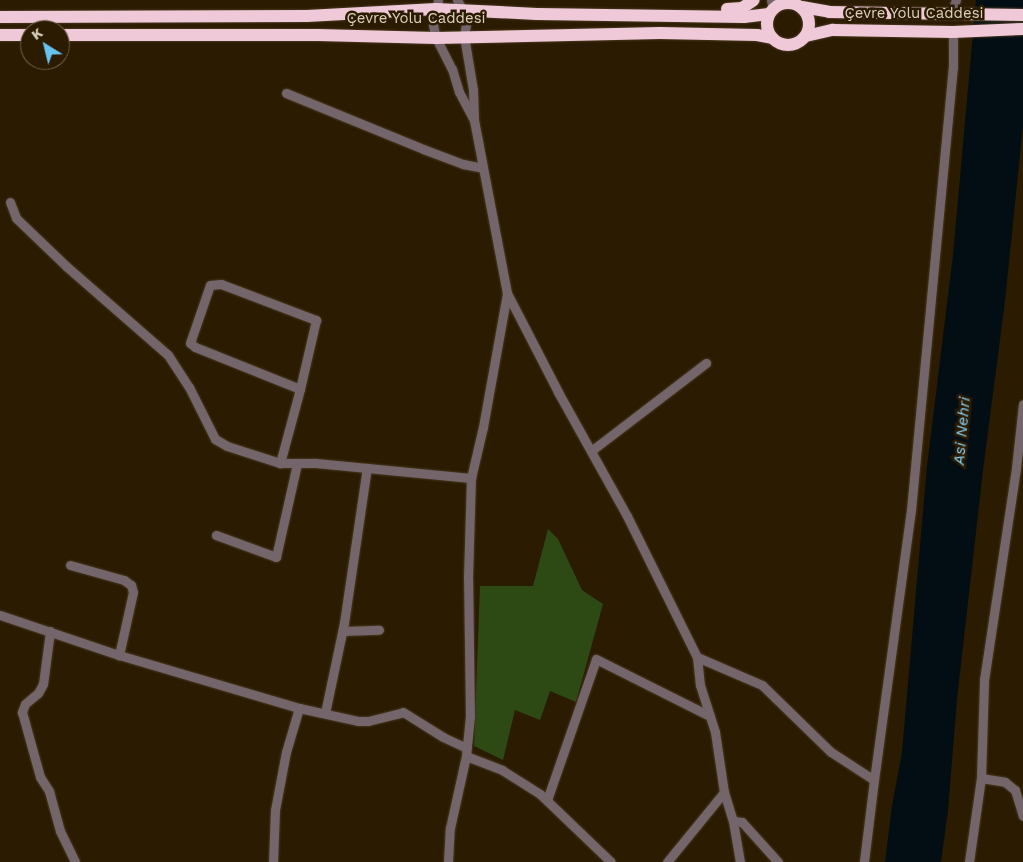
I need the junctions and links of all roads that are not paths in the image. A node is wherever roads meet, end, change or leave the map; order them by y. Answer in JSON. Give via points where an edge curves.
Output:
{"nodes":[{"id":1,"x":754,"y":0,"type":"edge"},
{"id":2,"x":956,"y":0,"type":"edge"},
{"id":3,"x":437,"y":4,"type":"edge"},
{"id":4,"x":460,"y":4,"type":"edge"},
{"id":5,"x":797,"y":4,"type":"edge"},
{"id":6,"x":771,"y":8,"type":"edge"},
{"id":7,"x":957,"y":13,"type":"junction"},
{"id":8,"x":1023,"y":15,"type":"edge"},
{"id":9,"x":701,"y":16,"type":"junction"},
{"id":10,"x":0,"y":17,"type":"edge"},
{"id":11,"x":1023,"y":30,"type":"edge"},
{"id":12,"x":957,"y":31,"type":"junction"},
{"id":13,"x":0,"y":35,"type":"edge"},
{"id":14,"x":20,"y":35,"type":"edge"},
{"id":15,"x":70,"y":35,"type":"edge"},
{"id":16,"x":464,"y":36,"type":"junction"},
{"id":17,"x":806,"y":36,"type":"junction"},
{"id":18,"x":436,"y":38,"type":"junction"},
{"id":19,"x":772,"y":38,"type":"junction"},
{"id":20,"x":286,"y":93,"type":"dead end"},
{"id":21,"x":474,"y":120,"type":"junction"},
{"id":22,"x":483,"y":168,"type":"junction"},
{"id":23,"x":10,"y":202,"type":"dead end"},
{"id":24,"x":507,"y":292,"type":"junction"},
{"id":25,"x":706,"y":363,"type":"dead end"},
{"id":26,"x":300,"y":389,"type":"junction"},
{"id":27,"x":1023,"y":404,"type":"edge"},
{"id":28,"x":591,"y":452,"type":"junction"},
{"id":29,"x":280,"y":463,"type":"junction"},
{"id":30,"x":297,"y":464,"type":"junction"},
{"id":31,"x":367,"y":468,"type":"junction"},
{"id":32,"x":471,"y":478,"type":"junction"},
{"id":33,"x":216,"y":535,"type":"dead end"},
{"id":34,"x":70,"y":566,"type":"dead end"},
{"id":35,"x":0,"y":615,"type":"edge"},
{"id":36,"x":379,"y":630,"type":"dead end"},
{"id":37,"x":50,"y":631,"type":"junction"},
{"id":38,"x":342,"y":631,"type":"junction"},
{"id":39,"x":119,"y":656,"type":"junction"},
{"id":40,"x":697,"y":657,"type":"junction"},
{"id":41,"x":298,"y":708,"type":"junction"},
{"id":42,"x":325,"y":713,"type":"junction"},
{"id":43,"x":710,"y":716,"type":"junction"},
{"id":44,"x":467,"y":752,"type":"junction"},
{"id":45,"x":981,"y":778,"type":"junction"},
{"id":46,"x":874,"y":780,"type":"junction"},
{"id":47,"x":724,"y":792,"type":"junction"},
{"id":48,"x":1020,"y":795,"type":"edge"},
{"id":49,"x":547,"y":800,"type":"junction"},
{"id":50,"x":1023,"y":816,"type":"edge"},
{"id":51,"x":733,"y":821,"type":"junction"},
{"id":52,"x":75,"y":862,"type":"edge"},
{"id":53,"x":273,"y":862,"type":"edge"},
{"id":54,"x":448,"y":862,"type":"edge"},
{"id":55,"x":610,"y":862,"type":"edge"},
{"id":56,"x":668,"y":862,"type":"edge"},
{"id":57,"x":740,"y":862,"type":"edge"},
{"id":58,"x":778,"y":862,"type":"edge"},
{"id":59,"x":864,"y":862,"type":"edge"},
{"id":60,"x":969,"y":862,"type":"edge"}],
"edges":[{"from":1,"to":9,"type":"highway","via":[[742,8],[711,11]]},
{"from":2,"to":7,"type":"street"},
{"from":3,"to":4,"type":"highway","name":"Çevre Yolu Caddesi"},
{"from":3,"to":10,"type":"highway","name":"Çevre Yolu Caddesi","via":[[307,16]]},
{"from":3,"to":18,"type":"street","via":[[433,25]]},
{"from":4,"to":9,"type":"highway","name":"Çevre Yolu Caddesi","via":[[537,14]]},
{"from":4,"to":16,"type":"street","via":[[466,24]]},
{"from":5,"to":6,"type":"highway","name":"Çevre Yolu Caddesi","via":[[784,3]]},
{"from":5,"to":7,"type":"highway","name":"Çevre Yolu Caddesi","via":[[829,12]]},
{"from":5,"to":17,"type":"highway","via":[[809,17]]},
{"from":6,"to":9,"type":"highway","name":"Çevre Yolu Caddesi"},
{"from":6,"to":19,"type":"highway","via":[[767,27]]},
{"from":7,"to":8,"type":"highway","name":"Çevre Yolu Caddesi"},
{"from":11,"to":12,"type":"highway","name":"Çevre Yolu Caddesi"},
{"from":12,"to":17,"type":"highway","name":"Çevre Yolu Caddesi","via":[[833,30]]},
{"from":12,"to":46,"type":"street","via":[[911,510]]},
{"from":13,"to":14,"type":"highway"},
{"from":15,"to":18,"type":"highway","name":"Çevre Yolu Caddesi"},
{"from":16,"to":18,"type":"highway","name":"Çevre Yolu Caddesi"},
{"from":16,"to":19,"type":"highway","name":"Çevre Yolu Caddesi","via":[[660,33]]},
{"from":16,"to":21,"type":"street","via":[[473,90]]},
{"from":17,"to":19,"type":"highway","name":"Çevre Yolu Caddesi","via":[[790,45]]},
{"from":18,"to":21,"type":"street"},
{"from":20,"to":22,"type":"street","via":[[422,149]]},
{"from":21,"to":22,"type":"street"},
{"from":22,"to":24,"type":"street"},
{"from":23,"to":29,"type":"street","via":[[16,218],[168,354],[215,439]]},
{"from":24,"to":28,"type":"street"},
{"from":24,"to":32,"type":"street"},
{"from":25,"to":28,"type":"street"},
{"from":26,"to":26,"type":"street","via":[[316,320],[236,288],[210,285],[190,343]]},
{"from":26,"to":29,"type":"street"},
{"from":27,"to":45,"type":"street","via":[[984,680]]},
{"from":28,"to":40,"type":"street","via":[[627,516]]},
{"from":29,"to":30,"type":"street"},
{"from":30,"to":31,"type":"street"},
{"from":30,"to":33,"type":"street","via":[[276,557]]},
{"from":31,"to":32,"type":"street"},
{"from":31,"to":38,"type":"street"},
{"from":32,"to":44,"type":"street"},
{"from":34,"to":39,"type":"street","via":[[124,580],[131,585],[133,592]]},
{"from":35,"to":37,"type":"street"},
{"from":36,"to":38,"type":"street"},
{"from":37,"to":39,"type":"street"},
{"from":37,"to":52,"type":"street","via":[[43,684],[22,712],[40,777],[49,791],[60,831]]},
{"from":38,"to":42,"type":"street"},
{"from":39,"to":41,"type":"street"},
{"from":40,"to":43,"type":"street","via":[[700,685]]},
{"from":40,"to":46,"type":"street","via":[[762,685],[831,752]]},
{"from":41,"to":42,"type":"street"},
{"from":41,"to":53,"type":"street","via":[[275,810]]},
{"from":42,"to":44,"type":"street","via":[[368,721],[403,712]]},
{"from":43,"to":47,"type":"street"},
{"from":43,"to":49,"type":"street","via":[[596,659]]},
{"from":44,"to":49,"type":"street","via":[[502,770]]},
{"from":44,"to":54,"type":"street","via":[[450,828]]},
{"from":45,"to":48,"type":"street","via":[[1005,782]]},
{"from":45,"to":60,"type":"street"},
{"from":46,"to":59,"type":"street"},
{"from":47,"to":51,"type":"street"},
{"from":47,"to":56,"type":"street"},
{"from":48,"to":50,"type":"street"},
{"from":49,"to":55,"type":"street"},
{"from":51,"to":57,"type":"street"},
{"from":51,"to":58,"type":"street","via":[[742,822]]}]}
